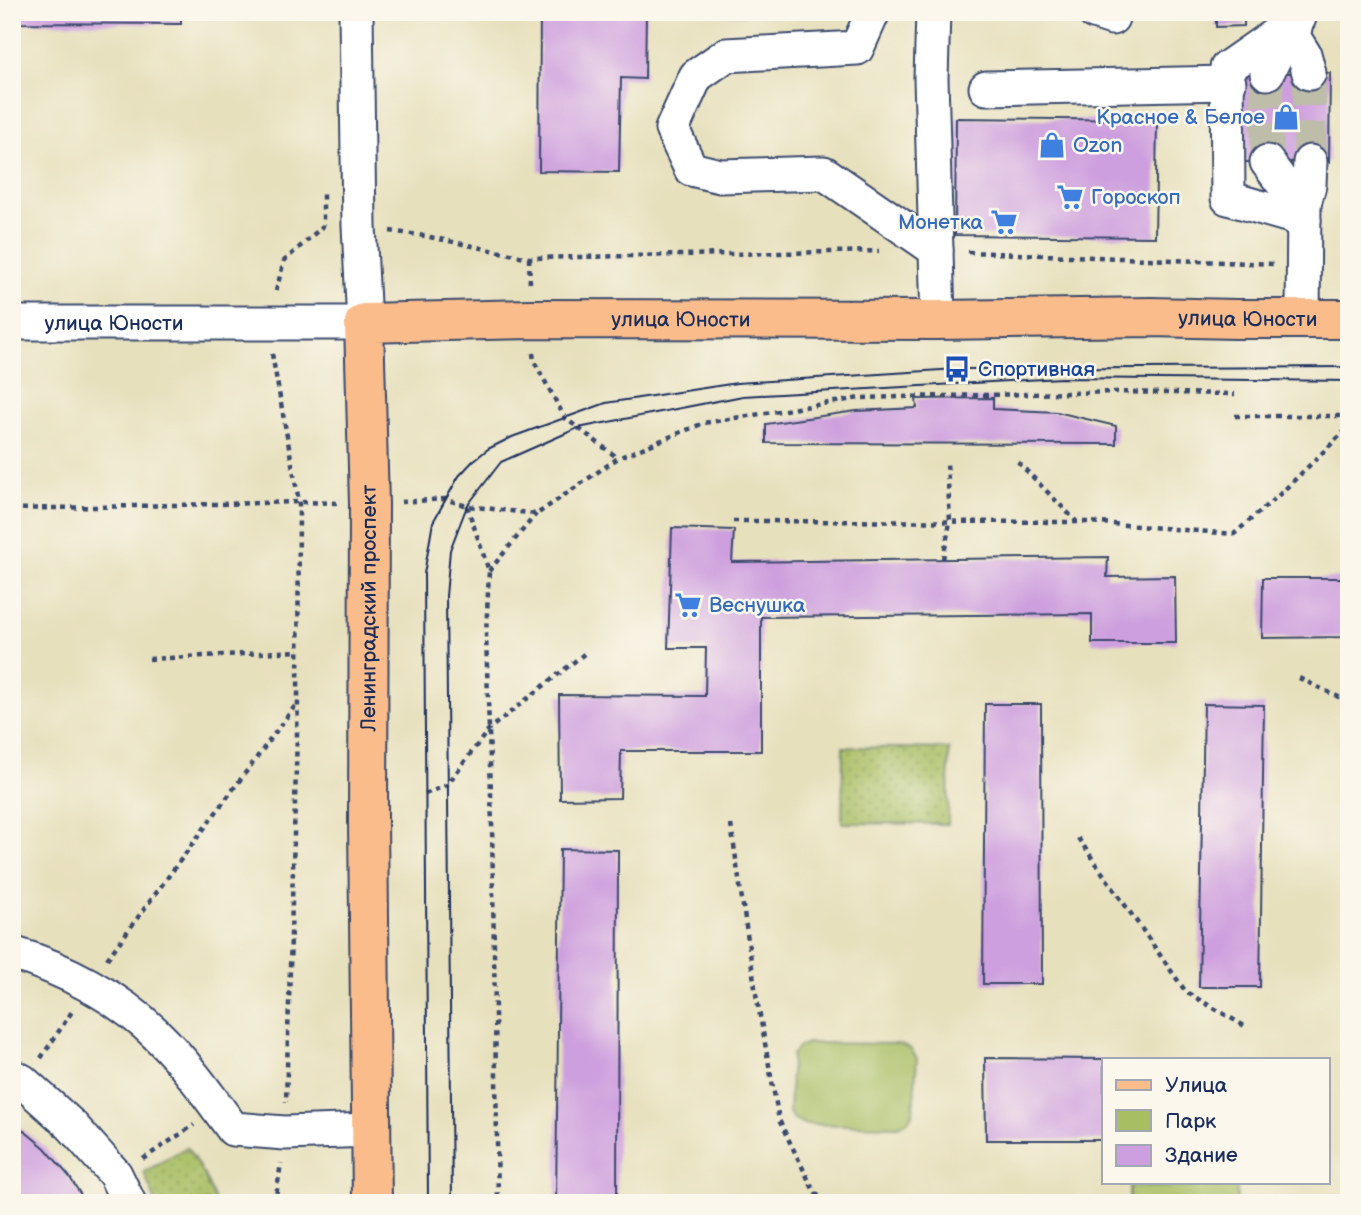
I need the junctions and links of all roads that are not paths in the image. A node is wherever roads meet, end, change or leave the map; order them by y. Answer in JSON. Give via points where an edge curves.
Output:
{"nodes":[{"id":1,"x":356,"y":12,"type":"edge"},
{"id":2,"x":873,"y":12,"type":"edge"},
{"id":3,"x":933,"y":12,"type":"edge"},
{"id":4,"x":1298,"y":22,"type":"edge"},
{"id":5,"x":1267,"y":73,"type":"tunnel mouth"},
{"id":6,"x":1309,"y":73,"type":"tunnel mouth"},
{"id":7,"x":1229,"y":83,"type":"junction"},
{"id":8,"x":986,"y":88,"type":"dead end"},
{"id":9,"x":1267,"y":162,"type":"tunnel mouth"},
{"id":10,"x":1310,"y":162,"type":"tunnel mouth"},
{"id":11,"x":1304,"y":212,"type":"junction"},
{"id":12,"x":936,"y":250,"type":"junction"},
{"id":13,"x":1349,"y":318,"type":"edge"},
{"id":14,"x":1303,"y":319,"type":"junction"},
{"id":15,"x":938,"y":320,"type":"junction"},
{"id":16,"x":12,"y":323,"type":"edge"},
{"id":17,"x":364,"y":323,"type":"junction"},
{"id":18,"x":12,"y":953,"type":"edge"},
{"id":19,"x":24,"y":1072,"type":"edge"},
{"id":20,"x":372,"y":1130,"type":"junction"},
{"id":21,"x":129,"y":1203,"type":"edge"},
{"id":22,"x":372,"y":1203,"type":"edge"}],
"edges":[{"from":1,"to":17,"type":"street","name":"Ленинградский проспект"},
{"from":2,"to":12,"type":"street","via":[[857,48],[726,55],[696,76],[672,129],[691,169],[720,176],[824,173]]},
{"from":3,"to":12,"type":"street"},
{"from":4,"to":5,"type":"street"},
{"from":4,"to":6,"type":"street"},
{"from":4,"to":7,"type":"street","via":[[1227,68]]},
{"from":7,"to":8,"type":"street"},
{"from":7,"to":11,"type":"street","via":[[1228,198]]},
{"from":9,"to":11,"type":"street"},
{"from":10,"to":11,"type":"street"},
{"from":11,"to":14,"type":"street"},
{"from":12,"to":15,"type":"street"},
{"from":13,"to":14,"type":"main road","name":"улица Юности"},
{"from":14,"to":15,"type":"main road","name":"улица Юности"},
{"from":15,"to":17,"type":"main road","name":"улица Юности"},
{"from":16,"to":17,"type":"street","name":"улица Юности"},
{"from":17,"to":20,"type":"main road","name":"Ленинградский проспект"},
{"from":18,"to":20,"type":"street","via":[[88,985],[155,1032],[233,1129],[285,1133]]},
{"from":19,"to":21,"type":"street","via":[[22,1080],[115,1174]]},
{"from":20,"to":22,"type":"main road","name":"Ленинградский проспект"}]}
